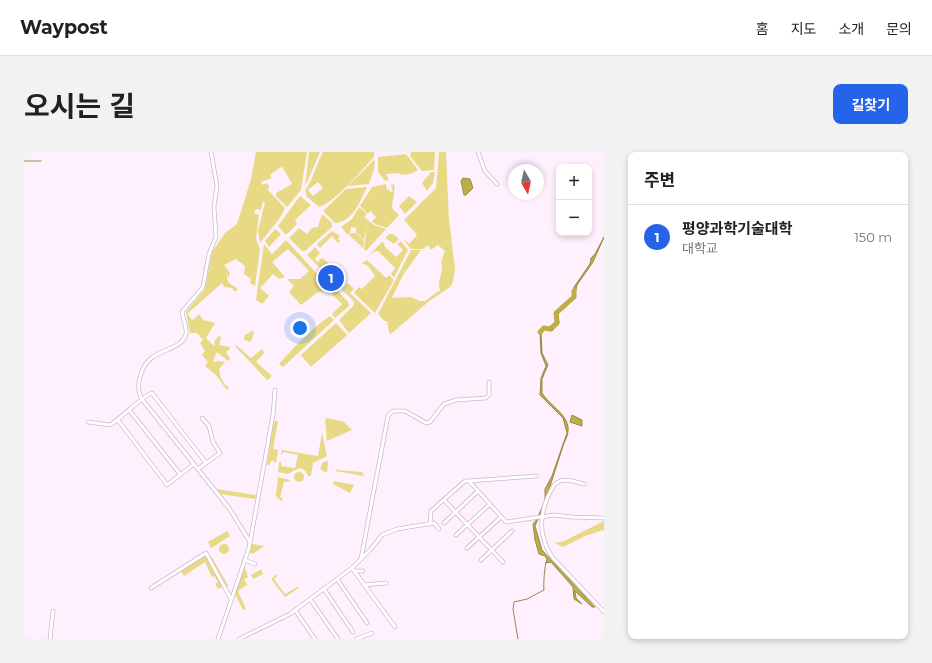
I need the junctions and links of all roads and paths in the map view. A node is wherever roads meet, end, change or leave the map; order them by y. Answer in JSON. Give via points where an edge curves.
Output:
{"nodes":[{"id":1,"x":211,"y":152,"type":"edge"},
{"id":2,"x":478,"y":152,"type":"edge"},
{"id":3,"x":497,"y":184,"type":"dead end"},
{"id":4,"x":489,"y":382,"type":"dead end"},
{"id":5,"x":275,"y":390,"type":"dead end"},
{"id":6,"x":142,"y":400,"type":"junction"},
{"id":7,"x":130,"y":411,"type":"junction"},
{"id":8,"x":202,"y":418,"type":"dead end"},
{"id":9,"x":118,"y":420,"type":"junction"},
{"id":10,"x":88,"y":422,"type":"dead end"},
{"id":11,"x":206,"y":463,"type":"junction"},
{"id":12,"x":194,"y":464,"type":"junction"},
{"id":13,"x":198,"y":469,"type":"junction"},
{"id":14,"x":180,"y":474,"type":"junction"},
{"id":15,"x":536,"y":476,"type":"dead end"},
{"id":16,"x":469,"y":481,"type":"junction"},
{"id":17,"x":584,"y":484,"type":"dead end"},
{"id":18,"x":478,"y":492,"type":"junction"},
{"id":19,"x":444,"y":500,"type":"junction"},
{"id":20,"x":489,"y":505,"type":"junction"},
{"id":21,"x":456,"y":512,"type":"junction"},
{"id":22,"x":540,"y":516,"type":"junction"},
{"id":23,"x":501,"y":517,"type":"junction"},
{"id":24,"x":604,"y":518,"type":"edge"},
{"id":25,"x":444,"y":523,"type":"dead end"},
{"id":26,"x":430,"y":524,"type":"junction"},
{"id":27,"x":468,"y":525,"type":"junction"},
{"id":28,"x":439,"y":529,"type":"dead end"},
{"id":29,"x":512,"y":530,"type":"dead end"},
{"id":30,"x":456,"y":535,"type":"dead end"},
{"id":31,"x":479,"y":537,"type":"junction"},
{"id":32,"x":250,"y":542,"type":"junction"},
{"id":33,"x":467,"y":548,"type":"dead end"},
{"id":34,"x":491,"y":549,"type":"junction"},
{"id":35,"x":362,"y":559,"type":"junction"},
{"id":36,"x":245,"y":560,"type":"junction"},
{"id":37,"x":481,"y":560,"type":"dead end"},
{"id":38,"x":503,"y":562,"type":"dead end"},
{"id":39,"x":255,"y":564,"type":"dead end"},
{"id":40,"x":353,"y":570,"type":"junction"},
{"id":41,"x":363,"y":571,"type":"dead end"},
{"id":42,"x":337,"y":579,"type":"junction"},
{"id":43,"x":386,"y":582,"type":"dead end"},
{"id":44,"x":364,"y":585,"type":"junction"},
{"id":45,"x":151,"y":588,"type":"dead end"},
{"id":46,"x":324,"y":589,"type":"junction"},
{"id":47,"x":231,"y":598,"type":"junction"},
{"id":48,"x":310,"y":599,"type":"junction"},
{"id":49,"x":295,"y":610,"type":"junction"},
{"id":50,"x":53,"y":611,"type":"dead end"},
{"id":51,"x":604,"y":612,"type":"edge"},
{"id":52,"x":367,"y":623,"type":"dead end"},
{"id":53,"x":395,"y":627,"type":"dead end"},
{"id":54,"x":353,"y":632,"type":"dead end"},
{"id":55,"x":372,"y":633,"type":"dead end"},
{"id":56,"x":249,"y":634,"type":"junction"},
{"id":57,"x":50,"y":639,"type":"edge"},
{"id":58,"x":218,"y":639,"type":"edge"},
{"id":59,"x":239,"y":639,"type":"edge"},
{"id":60,"x":252,"y":639,"type":"edge"},
{"id":61,"x":315,"y":639,"type":"edge"},
{"id":62,"x":338,"y":639,"type":"edge"},
{"id":63,"x":356,"y":639,"type":"edge"}],
"edges":[{"from":1,"to":6,"type":"street","via":[[217,186],[214,207],[216,237],[209,254],[203,287],[182,312],[186,332],[183,339],[172,348],[152,356],[143,368],[139,386]]},
{"from":2,"to":3,"type":"street","via":[[485,171]]},
{"from":4,"to":35,"type":"street","via":[[489,395],[486,398],[456,400],[444,404],[430,422],[426,423],[405,411],[393,411],[388,416]]},
{"from":5,"to":32,"type":"street","via":[[273,415]]},
{"from":6,"to":7,"type":"street"},
{"from":6,"to":11,"type":"street","via":[[152,393]]},
{"from":6,"to":12,"type":"street"},
{"from":7,"to":9,"type":"street"},
{"from":7,"to":14,"type":"street"},
{"from":8,"to":11,"type":"street","via":[[209,426],[213,442],[220,453]]},
{"from":9,"to":10,"type":"street","via":[[110,424]]},
{"from":9,"to":14,"type":"street","via":[[167,484]]},
{"from":11,"to":13,"type":"street"},
{"from":12,"to":13,"type":"street"},
{"from":12,"to":14,"type":"street"},
{"from":13,"to":32,"type":"street","via":[[229,508]]},
{"from":15,"to":16,"type":"street"},
{"from":16,"to":18,"type":"street"},
{"from":16,"to":19,"type":"street","via":[[465,481]]},
{"from":17,"to":22,"type":"street","via":[[572,480],[557,482]]},
{"from":18,"to":20,"type":"street"},
{"from":18,"to":21,"type":"street"},
{"from":19,"to":21,"type":"street"},
{"from":19,"to":26,"type":"street","via":[[431,511]]},
{"from":20,"to":23,"type":"street"},
{"from":20,"to":27,"type":"street"},
{"from":21,"to":25,"type":"street"},
{"from":21,"to":27,"type":"street"},
{"from":22,"to":23,"type":"street","via":[[506,522]]},
{"from":22,"to":24,"type":"street"},
{"from":22,"to":51,"type":"street","via":[[546,548]]},
{"from":23,"to":31,"type":"street"},
{"from":26,"to":28,"type":"street","via":[[434,523]]},
{"from":26,"to":35,"type":"street","via":[[389,531],[382,535]]},
{"from":27,"to":30,"type":"street"},
{"from":27,"to":31,"type":"street"},
{"from":29,"to":34,"type":"street"},
{"from":31,"to":33,"type":"street"},
{"from":31,"to":34,"type":"street"},
{"from":32,"to":36,"type":"street"},
{"from":34,"to":37,"type":"street"},
{"from":34,"to":38,"type":"street"},
{"from":35,"to":40,"type":"street"},
{"from":36,"to":39,"type":"street"},
{"from":36,"to":47,"type":"street"},
{"from":40,"to":41,"type":"street"},
{"from":40,"to":42,"type":"street"},
{"from":40,"to":44,"type":"street"},
{"from":42,"to":46,"type":"street"},
{"from":42,"to":52,"type":"street"},
{"from":43,"to":44,"type":"street"},
{"from":44,"to":53,"type":"street"},
{"from":45,"to":47,"type":"street","via":[[206,553]]},
{"from":46,"to":48,"type":"street"},
{"from":46,"to":54,"type":"street"},
{"from":47,"to":58,"type":"street"},
{"from":48,"to":49,"type":"street"},
{"from":48,"to":62,"type":"street"},
{"from":49,"to":56,"type":"street"},
{"from":49,"to":61,"type":"street"},
{"from":50,"to":57,"type":"street"},
{"from":55,"to":63,"type":"street"},
{"from":56,"to":59,"type":"street"},
{"from":56,"to":60,"type":"street"}]}
